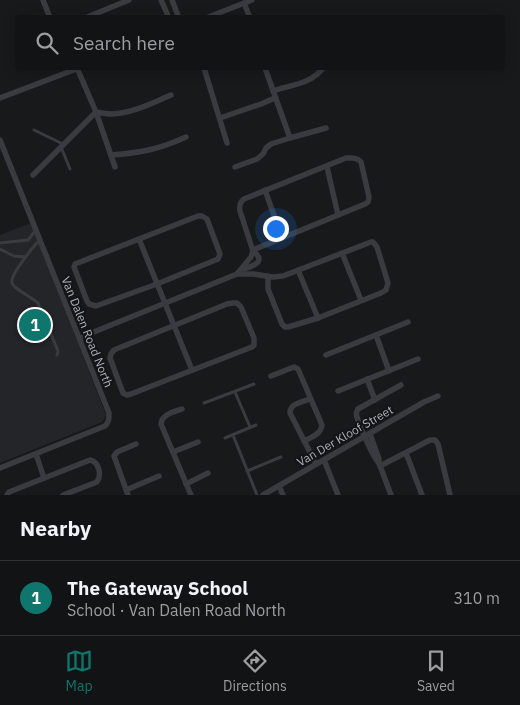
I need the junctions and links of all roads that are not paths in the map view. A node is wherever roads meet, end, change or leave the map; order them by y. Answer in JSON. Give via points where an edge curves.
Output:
{"nodes":[{"id":1,"x":43,"y":0,"type":"edge"},
{"id":2,"x":130,"y":0,"type":"edge"},
{"id":3,"x":161,"y":0,"type":"edge"},
{"id":4,"x":172,"y":0,"type":"edge"},
{"id":5,"x":252,"y":0,"type":"edge"},
{"id":6,"x":244,"y":3,"type":"junction"},
{"id":7,"x":49,"y":15,"type":"edge"},
{"id":8,"x":92,"y":15,"type":"edge"},
{"id":9,"x":168,"y":15,"type":"edge"},
{"id":10,"x":178,"y":15,"type":"edge"},
{"id":11,"x":214,"y":15,"type":"edge"},
{"id":12,"x":249,"y":15,"type":"edge"},
{"id":13,"x":73,"y":70,"type":"edge"},
{"id":14,"x":79,"y":70,"type":"edge"},
{"id":15,"x":205,"y":70,"type":"edge"},
{"id":16,"x":266,"y":70,"type":"edge"},
{"id":17,"x":322,"y":70,"type":"edge"},
{"id":18,"x":273,"y":91,"type":"junction"},
{"id":19,"x":171,"y":95,"type":"dead end"},
{"id":20,"x":0,"y":98,"type":"edge"},
{"id":21,"x":276,"y":98,"type":"junction"},
{"id":22,"x":96,"y":112,"type":"junction"},
{"id":23,"x":220,"y":118,"type":"junction"},
{"id":24,"x":326,"y":128,"type":"dead end"},
{"id":25,"x":34,"y":130,"type":"dead end"},
{"id":26,"x":186,"y":137,"type":"dead end"},
{"id":27,"x":290,"y":138,"type":"junction"},
{"id":28,"x":0,"y":140,"type":"edge"},
{"id":29,"x":228,"y":143,"type":"dead end"},
{"id":30,"x":62,"y":146,"type":"junction"},
{"id":31,"x":111,"y":155,"type":"junction"},
{"id":32,"x":327,"y":166,"type":"junction"},
{"id":33,"x":115,"y":167,"type":"dead end"},
{"id":34,"x":235,"y":167,"type":"dead end"},
{"id":35,"x":70,"y":169,"type":"dead end"},
{"id":36,"x":33,"y":175,"type":"dead end"},
{"id":37,"x":265,"y":190,"type":"junction"},
{"id":38,"x":338,"y":215,"type":"junction"},
{"id":39,"x":36,"y":230,"type":"junction"},
{"id":40,"x":282,"y":238,"type":"junction"},
{"id":41,"x":138,"y":239,"type":"junction"},
{"id":42,"x":40,"y":240,"type":"junction"},
{"id":43,"x":0,"y":243,"type":"edge"},
{"id":44,"x":0,"y":249,"type":"edge"},
{"id":45,"x":253,"y":250,"type":"junction"},
{"id":46,"x":342,"y":253,"type":"junction"},
{"id":47,"x":26,"y":257,"type":"junction"},
{"id":48,"x":298,"y":270,"type":"junction"},
{"id":49,"x":238,"y":273,"type":"junction"},
{"id":50,"x":268,"y":276,"type":"junction"},
{"id":51,"x":157,"y":284,"type":"junction"},
{"id":52,"x":361,"y":300,"type":"junction"},
{"id":53,"x":165,"y":304,"type":"junction"},
{"id":54,"x":318,"y":318,"type":"junction"},
{"id":55,"x":408,"y":322,"type":"dead end"},
{"id":56,"x":174,"y":326,"type":"junction"},
{"id":57,"x":376,"y":335,"type":"junction"},
{"id":58,"x":78,"y":338,"type":"junction"},
{"id":59,"x":57,"y":355,"type":"dead end"},
{"id":60,"x":326,"y":355,"type":"dead end"},
{"id":61,"x":418,"y":359,"type":"dead end"},
{"id":62,"x":192,"y":370,"type":"junction"},
{"id":63,"x":388,"y":371,"type":"junction"},
{"id":64,"x":271,"y":376,"type":"dead end"},
{"id":65,"x":368,"y":379,"type":"junction"},
{"id":66,"x":254,"y":384,"type":"dead end"},
{"id":67,"x":401,"y":385,"type":"dead end"},
{"id":68,"x":338,"y":391,"type":"dead end"},
{"id":69,"x":235,"y":392,"type":"junction"},
{"id":70,"x":438,"y":396,"type":"dead end"},
{"id":71,"x":310,"y":399,"type":"junction"},
{"id":72,"x":375,"y":400,"type":"junction"},
{"id":73,"x":204,"y":403,"type":"dead end"},
{"id":74,"x":182,"y":409,"type":"dead end"},
{"id":75,"x":256,"y":425,"type":"dead end"},
{"id":76,"x":250,"y":427,"type":"junction"},
{"id":77,"x":234,"y":434,"type":"junction"},
{"id":78,"x":367,"y":435,"type":"junction"},
{"id":79,"x":225,"y":438,"type":"dead end"},
{"id":80,"x":304,"y":441,"type":"junction"},
{"id":81,"x":198,"y":442,"type":"dead end"},
{"id":82,"x":136,"y":444,"type":"dead end"},
{"id":83,"x":173,"y":452,"type":"junction"},
{"id":84,"x":406,"y":453,"type":"junction"},
{"id":85,"x":36,"y":454,"type":"junction"},
{"id":86,"x":280,"y":457,"type":"dead end"},
{"id":87,"x":324,"y":460,"type":"junction"},
{"id":88,"x":316,"y":464,"type":"junction"},
{"id":89,"x":380,"y":464,"type":"junction"},
{"id":90,"x":0,"y":468,"type":"edge"},
{"id":91,"x":247,"y":470,"type":"junction"},
{"id":92,"x":208,"y":473,"type":"dead end"},
{"id":93,"x":159,"y":476,"type":"dead end"},
{"id":94,"x":44,"y":478,"type":"junction"},
{"id":95,"x":186,"y":484,"type":"junction"},
{"id":96,"x":279,"y":486,"type":"junction"},
{"id":97,"x":127,"y":492,"type":"edge"},
{"id":98,"x":7,"y":495,"type":"edge"},
{"id":99,"x":63,"y":495,"type":"edge"},
{"id":100,"x":191,"y":495,"type":"edge"},
{"id":101,"x":257,"y":495,"type":"edge"},
{"id":102,"x":263,"y":495,"type":"edge"},
{"id":103,"x":283,"y":495,"type":"edge"},
{"id":104,"x":338,"y":495,"type":"edge"},
{"id":105,"x":391,"y":495,"type":"edge"},
{"id":106,"x":422,"y":495,"type":"edge"},
{"id":107,"x":450,"y":495,"type":"edge"}],
"edges":[{"from":1,"to":7,"type":"street"},
{"from":2,"to":8,"type":"street"},
{"from":3,"to":9,"type":"street"},
{"from":4,"to":10,"type":"street"},
{"from":5,"to":6,"type":"street"},
{"from":6,"to":11,"type":"street"},
{"from":6,"to":12,"type":"street"},
{"from":13,"to":20,"type":"street"},
{"from":14,"to":22,"type":"street"},
{"from":15,"to":23,"type":"street"},
{"from":16,"to":18,"type":"street"},
{"from":17,"to":18,"type":"street","via":[[310,80]]},
{"from":18,"to":21,"type":"street"},
{"from":19,"to":22,"type":"street","via":[[125,112]]},
{"from":21,"to":23,"type":"street"},
{"from":21,"to":27,"type":"street"},
{"from":22,"to":30,"type":"street"},
{"from":22,"to":31,"type":"street"},
{"from":23,"to":29,"type":"street"},
{"from":24,"to":27,"type":"street"},
{"from":25,"to":30,"type":"lane"},
{"from":26,"to":31,"type":"street","via":[[153,150]]},
{"from":27,"to":34,"type":"street","via":[[270,144],[257,159]]},
{"from":28,"to":39,"type":"street","name":"Van Dalen Road North"},
{"from":30,"to":35,"type":"lane"},
{"from":30,"to":36,"type":"street"},
{"from":31,"to":33,"type":"street"},
{"from":32,"to":37,"type":"street"},
{"from":32,"to":38,"type":"street"},
{"from":32,"to":38,"type":"street","via":[[346,158],[359,159],[369,197],[365,204]]},
{"from":37,"to":40,"type":"street"},
{"from":37,"to":45,"type":"street","via":[[244,199],[239,206]]},
{"from":38,"to":40,"type":"street"},
{"from":39,"to":42,"type":"street","name":"Van Dalen Road North"},
{"from":39,"to":43,"type":"lane","via":[[28,240]]},
{"from":40,"to":45,"type":"street"},
{"from":41,"to":51,"type":"street"},
{"from":41,"to":51,"type":"street","via":[[198,216],[207,219],[220,254],[218,259]]},
{"from":41,"to":51,"type":"street","via":[[75,264],[87,301],[96,306]]},
{"from":42,"to":47,"type":"lane"},
{"from":42,"to":58,"type":"street","name":"Van Dalen Road North"},
{"from":44,"to":47,"type":"lane","via":[[14,256]]},
{"from":45,"to":49,"type":"street"},
{"from":46,"to":48,"type":"street"},
{"from":46,"to":52,"type":"street"},
{"from":46,"to":52,"type":"street","via":[[371,242],[377,246],[388,287]]},
{"from":47,"to":59,"type":"lane","via":[[12,282],[38,303]]},
{"from":48,"to":50,"type":"street","via":[[284,276]]},
{"from":48,"to":54,"type":"street"},
{"from":49,"to":50,"type":"street"},
{"from":49,"to":53,"type":"street"},
{"from":50,"to":54,"type":"street","via":[[268,289],[285,327]]},
{"from":51,"to":53,"type":"street"},
{"from":52,"to":54,"type":"street"},
{"from":53,"to":56,"type":"street"},
{"from":53,"to":58,"type":"street"},
{"from":55,"to":57,"type":"street"},
{"from":56,"to":62,"type":"street"},
{"from":56,"to":62,"type":"street","via":[[227,304],[237,303],[242,307],[254,338],[252,347]]},
{"from":56,"to":62,"type":"street","via":[[112,352],[110,358],[123,394],[131,394]]},
{"from":57,"to":60,"type":"street"},
{"from":57,"to":63,"type":"street"},
{"from":58,"to":85,"type":"street","name":"Van Dalen Road North","via":[[109,420],[105,426]]},
{"from":61,"to":63,"type":"street"},
{"from":63,"to":65,"type":"street"},
{"from":64,"to":71,"type":"street","via":[[298,369]]},
{"from":65,"to":68,"type":"street"},
{"from":65,"to":72,"type":"street"},
{"from":66,"to":69,"type":"lane"},
{"from":67,"to":72,"type":"street"},
{"from":69,"to":73,"type":"lane"},
{"from":69,"to":76,"type":"lane"},
{"from":70,"to":78,"type":"street","name":"Van Der Kloof Street"},
{"from":71,"to":80,"type":"street","via":[[322,425],[319,433]]},
{"from":71,"to":80,"type":"street","via":[[290,409]]},
{"from":72,"to":78,"type":"street","via":[[356,413]]},
{"from":74,"to":83,"type":"street","via":[[164,416],[161,424]]},
{"from":75,"to":76,"type":"lane"},
{"from":76,"to":77,"type":"lane"},
{"from":77,"to":79,"type":"lane"},
{"from":77,"to":91,"type":"lane"},
{"from":78,"to":87,"type":"street","name":"Van Der Kloof Street"},
{"from":78,"to":89,"type":"street","via":[[375,460]]},
{"from":80,"to":88,"type":"street"},
{"from":81,"to":83,"type":"street"},
{"from":82,"to":97,"type":"street","via":[[114,456]]},
{"from":83,"to":95,"type":"street"},
{"from":84,"to":89,"type":"street"},
{"from":84,"to":106,"type":"street"},
{"from":84,"to":107,"type":"street","via":[[430,440],[437,442]]},
{"from":85,"to":90,"type":"street","name":"Van Dalen Road North"},
{"from":85,"to":94,"type":"street"},
{"from":86,"to":91,"type":"lane"},
{"from":87,"to":88,"type":"street","name":"Van Der Kloof Street"},
{"from":87,"to":104,"type":"street"},
{"from":88,"to":96,"type":"street","name":"Van Der Kloof Street"},
{"from":89,"to":105,"type":"street"},
{"from":91,"to":101,"type":"lane"},
{"from":92,"to":95,"type":"street"},
{"from":93,"to":97,"type":"street"},
{"from":94,"to":98,"type":"street"},
{"from":94,"to":99,"type":"street","via":[[94,461],[100,475],[97,482]]},
{"from":95,"to":100,"type":"street"},
{"from":96,"to":102,"type":"street","name":"Van Der Kloof Street"},
{"from":96,"to":103,"type":"street"}]}
